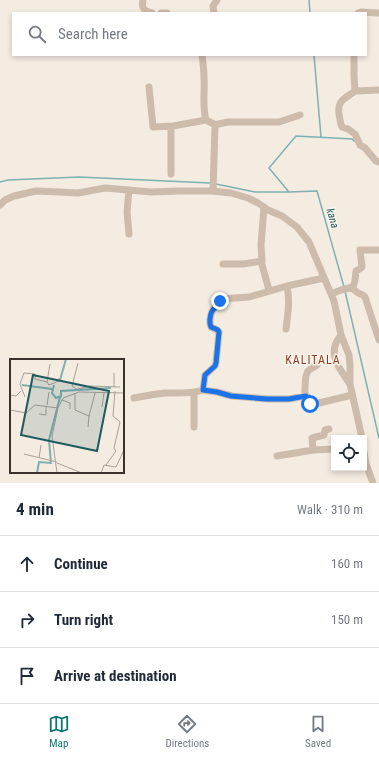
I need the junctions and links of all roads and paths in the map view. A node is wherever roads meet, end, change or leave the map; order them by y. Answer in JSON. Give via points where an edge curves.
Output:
{"nodes":[{"id":1,"x":142,"y":0,"type":"edge"},
{"id":2,"x":217,"y":0,"type":"edge"},
{"id":3,"x":147,"y":12,"type":"edge"},
{"id":4,"x":214,"y":12,"type":"edge"},
{"id":5,"x":367,"y":12,"type":"edge"},
{"id":6,"x":379,"y":13,"type":"edge"},
{"id":7,"x":202,"y":56,"type":"edge"},
{"id":8,"x":354,"y":56,"type":"edge"},
{"id":9,"x":149,"y":87,"type":"dead end"},
{"id":10,"x":379,"y":90,"type":"edge"},
{"id":11,"x":355,"y":91,"type":"junction"},
{"id":12,"x":300,"y":114,"type":"dead end"},
{"id":13,"x":206,"y":120,"type":"junction"},
{"id":14,"x":214,"y":125,"type":"junction"},
{"id":15,"x":171,"y":126,"type":"junction"},
{"id":16,"x":379,"y":162,"type":"edge"},
{"id":17,"x":171,"y":174,"type":"dead end"},
{"id":18,"x":129,"y":190,"type":"junction"},
{"id":19,"x":213,"y":191,"type":"junction"},
{"id":20,"x":0,"y":205,"type":"edge"},
{"id":21,"x":264,"y":207,"type":"junction"},
{"id":22,"x":129,"y":234,"type":"dead end"},
{"id":23,"x":379,"y":250,"type":"edge"},
{"id":24,"x":261,"y":261,"type":"junction"},
{"id":25,"x":223,"y":264,"type":"dead end"},
{"id":26,"x":324,"y":278,"type":"junction"},
{"id":27,"x":287,"y":286,"type":"junction"},
{"id":28,"x":349,"y":289,"type":"junction"},
{"id":29,"x":269,"y":290,"type":"junction"},
{"id":30,"x":331,"y":294,"type":"junction"},
{"id":31,"x":286,"y":329,"type":"dead end"},
{"id":32,"x":341,"y":334,"type":"junction"},
{"id":33,"x":379,"y":340,"type":"edge"},
{"id":34,"x":317,"y":365,"type":"dead end"},
{"id":35,"x":350,"y":384,"type":"junction"},
{"id":36,"x":203,"y":390,"type":"junction"},
{"id":37,"x":194,"y":392,"type":"junction"},
{"id":38,"x":352,"y":395,"type":"junction"},
{"id":39,"x":305,"y":396,"type":"junction"},
{"id":40,"x":134,"y":398,"type":"dead end"},
{"id":41,"x":194,"y":427,"type":"dead end"},
{"id":42,"x":329,"y":429,"type":"dead end"},
{"id":43,"x":361,"y":435,"type":"edge"},
{"id":44,"x":331,"y":449,"type":"edge"},
{"id":45,"x":313,"y":450,"type":"junction"},
{"id":46,"x":277,"y":456,"type":"dead end"},
{"id":47,"x":367,"y":467,"type":"edge"},
{"id":48,"x":373,"y":483,"type":"edge"}],
"edges":[{"from":1,"to":3,"type":"street","via":[[142,7]]},
{"from":2,"to":4,"type":"street","via":[[213,6]]},
{"from":5,"to":6,"type":"street"},
{"from":7,"to":13,"type":"street"},
{"from":8,"to":11,"type":"street"},
{"from":9,"to":15,"type":"street","via":[[152,126]]},
{"from":10,"to":11,"type":"street"},
{"from":11,"to":16,"type":"street","via":[[338,106],[341,126],[355,134],[360,144]]},
{"from":12,"to":14,"type":"street","via":[[279,122],[228,122]]},
{"from":13,"to":14,"type":"street"},
{"from":13,"to":15,"type":"street"},
{"from":14,"to":19,"type":"street"},
{"from":15,"to":17,"type":"street"},
{"from":18,"to":19,"type":"street"},
{"from":18,"to":20,"type":"street","via":[[105,188],[78,193],[32,192],[8,198]]},
{"from":18,"to":22,"type":"street"},
{"from":19,"to":21,"type":"street","via":[[239,195]]},
{"from":21,"to":24,"type":"street"},
{"from":21,"to":26,"type":"street","via":[[282,216],[303,234]]},
{"from":23,"to":28,"type":"street","via":[[360,250],[362,267],[356,272],[355,281]]},
{"from":24,"to":25,"type":"street"},
{"from":24,"to":29,"type":"street"},
{"from":26,"to":27,"type":"street"},
{"from":26,"to":30,"type":"street"},
{"from":27,"to":29,"type":"street"},
{"from":27,"to":31,"type":"street","via":[[289,306]]},
{"from":28,"to":30,"type":"street"},
{"from":28,"to":33,"type":"street","via":[[364,295]]},
{"from":29,"to":36,"type":"street","via":[[243,298],[221,300],[212,312],[210,326],[219,332],[217,359],[215,366],[205,375]]},
{"from":30,"to":32,"type":"street"},
{"from":32,"to":35,"type":"street","via":[[349,355]]},
{"from":32,"to":35,"type":"street","via":[[334,347],[334,355]]},
{"from":34,"to":39,"type":"street","via":[[308,371]]},
{"from":35,"to":38,"type":"street"},
{"from":36,"to":37,"type":"street"},
{"from":36,"to":39,"type":"street","via":[[231,396],[267,399]]},
{"from":37,"to":40,"type":"street"},
{"from":37,"to":41,"type":"street"},
{"from":38,"to":39,"type":"street","via":[[312,405]]},
{"from":38,"to":43,"type":"street"},
{"from":42,"to":45,"type":"street","via":[[324,431],[324,435],[312,438]]},
{"from":44,"to":45,"type":"street"},
{"from":45,"to":46,"type":"street"},
{"from":47,"to":48,"type":"street"}]}
